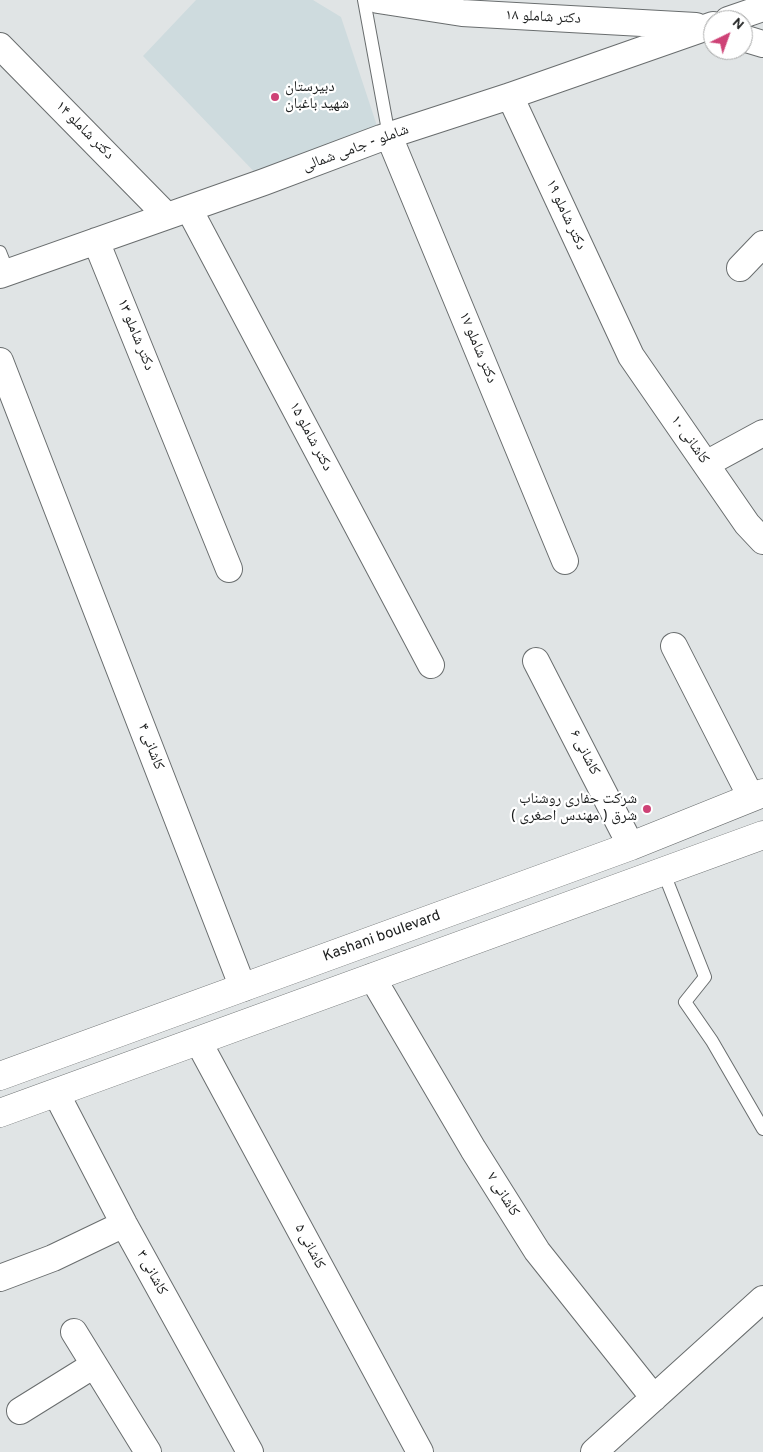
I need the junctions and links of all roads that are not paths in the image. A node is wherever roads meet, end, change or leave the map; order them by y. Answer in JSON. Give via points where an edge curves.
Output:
{"nodes":[{"id":1,"x":364,"y":0,"type":"edge"},
{"id":2,"x":378,"y":0,"type":"edge"},
{"id":3,"x":464,"y":6,"type":"edge"},
{"id":4,"x":703,"y":24,"type":"edge"},
{"id":5,"x":703,"y":29,"type":"edge"},
{"id":6,"x":0,"y":46,"type":"edge"},
{"id":7,"x":510,"y":96,"type":"junction"},
{"id":8,"x":389,"y":136,"type":"junction"},
{"id":9,"x":178,"y":212,"type":"junction"},
{"id":10,"x":96,"y":241,"type":"junction"},
{"id":11,"x":763,"y":244,"type":"edge"},
{"id":12,"x":2,"y":266,"type":"edge"},
{"id":13,"x":740,"y":268,"type":"dead end"},
{"id":14,"x":621,"y":335,"type":"joint"},
{"id":15,"x":0,"y":361,"type":"edge"},
{"id":16,"x":763,"y":433,"type":"edge"},
{"id":17,"x":706,"y":464,"type":"junction"},
{"id":18,"x":763,"y":541,"type":"edge"},
{"id":19,"x":565,"y":561,"type":"dead end"},
{"id":20,"x":229,"y":569,"type":"dead end"},
{"id":21,"x":674,"y":646,"type":"dead end"},
{"id":22,"x":536,"y":661,"type":"dead end"},
{"id":23,"x":431,"y":665,"type":"dead end"},
{"id":24,"x":757,"y":795,"type":"edge"},
{"id":25,"x":763,"y":835,"type":"edge"},
{"id":26,"x":632,"y":846,"type":"junction"},
{"id":27,"x":663,"y":871,"type":"junction"},
{"id":28,"x":372,"y":977,"type":"junction"},
{"id":29,"x":243,"y":988,"type":"junction"},
{"id":30,"x":255,"y":1020,"type":"junction"},
{"id":31,"x":198,"y":1041,"type":"junction"},
{"id":32,"x":0,"y":1076,"type":"edge"},
{"id":33,"x":56,"y":1092,"type":"junction"},
{"id":34,"x":0,"y":1113,"type":"edge"},
{"id":35,"x":763,"y":1129,"type":"edge"},
{"id":36,"x":124,"y":1224,"type":"junction"},
{"id":37,"x":0,"y":1278,"type":"edge"},
{"id":38,"x":763,"y":1300,"type":"edge"},
{"id":39,"x":74,"y":1332,"type":"dead end"},
{"id":40,"x":94,"y":1365,"type":"junction"},
{"id":41,"x":654,"y":1398,"type":"junction"},
{"id":42,"x":20,"y":1411,"type":"dead end"},
{"id":43,"x":148,"y":1452,"type":"edge"},
{"id":44,"x":250,"y":1452,"type":"edge"},
{"id":45,"x":420,"y":1452,"type":"edge"},
{"id":46,"x":594,"y":1452,"type":"edge"}],
"edges":[{"from":1,"to":8,"type":"lane"},
{"from":2,"to":3,"type":"street","name":"دکتر شاملو ۱۸"},
{"from":3,"to":4,"type":"street","name":"دکتر شاملو ۱۸"},
{"from":5,"to":7,"type":"street","name":"شاملو - جامی شمالی"},
{"from":6,"to":9,"type":"street","name":"دکتر شاملو ۱۴"},
{"from":7,"to":8,"type":"street","name":"شاملو - جامی شمالی"},
{"from":7,"to":14,"type":"street","name":"دکتر شاملو ۱۹"},
{"from":8,"to":9,"type":"street","name":"شاملو - جامی شمالی"},
{"from":8,"to":19,"type":"street","name":"دکتر شاملو ۱۷"},
{"from":9,"to":10,"type":"street","name":"شاملو - جامی شمالی"},
{"from":9,"to":23,"type":"street","name":"دکتر شاملو ۱۵"},
{"from":10,"to":12,"type":"street","name":"شاملو - جامی شمالی"},
{"from":10,"to":20,"type":"street","name":"دکتر شاملو ۱۳"},
{"from":11,"to":13,"type":"street"},
{"from":14,"to":17,"type":"street","name":"کاشانی ۱۰","via":[[631,356]]},
{"from":15,"to":29,"type":"street","name":"کاشانی ۴"},
{"from":16,"to":17,"type":"street"},
{"from":17,"to":18,"type":"street","name":"کاشانی ۱۰","via":[[747,524]]},
{"from":21,"to":24,"type":"street"},
{"from":22,"to":26,"type":"street","name":"کاشانی ۶"},
{"from":24,"to":26,"type":"street","name":"Kashani boulevard"},
{"from":25,"to":27,"type":"street"},
{"from":26,"to":29,"type":"street","name":"Kashani boulevard"},
{"from":27,"to":28,"type":"street"},
{"from":27,"to":35,"type":"lane","via":[[705,977],[685,1002],[712,1041]]},
{"from":28,"to":30,"type":"street"},
{"from":28,"to":41,"type":"street","name":"کاشانی ۷","via":[[536,1251]]},
{"from":29,"to":30,"type":"street"},
{"from":29,"to":32,"type":"street","name":"Kashani boulevard"},
{"from":30,"to":31,"type":"street"},
{"from":31,"to":33,"type":"street"},
{"from":31,"to":45,"type":"street","name":"کاشانی ۵"},
{"from":33,"to":34,"type":"street"},
{"from":33,"to":36,"type":"street","name":"کاشانی ۳"},
{"from":36,"to":37,"type":"street","via":[[53,1258]]},
{"from":36,"to":44,"type":"street","name":"کاشانی ۳"},
{"from":38,"to":41,"type":"street"},
{"from":39,"to":40,"type":"street"},
{"from":40,"to":42,"type":"street"},
{"from":40,"to":43,"type":"street"},
{"from":41,"to":46,"type":"street"}]}
